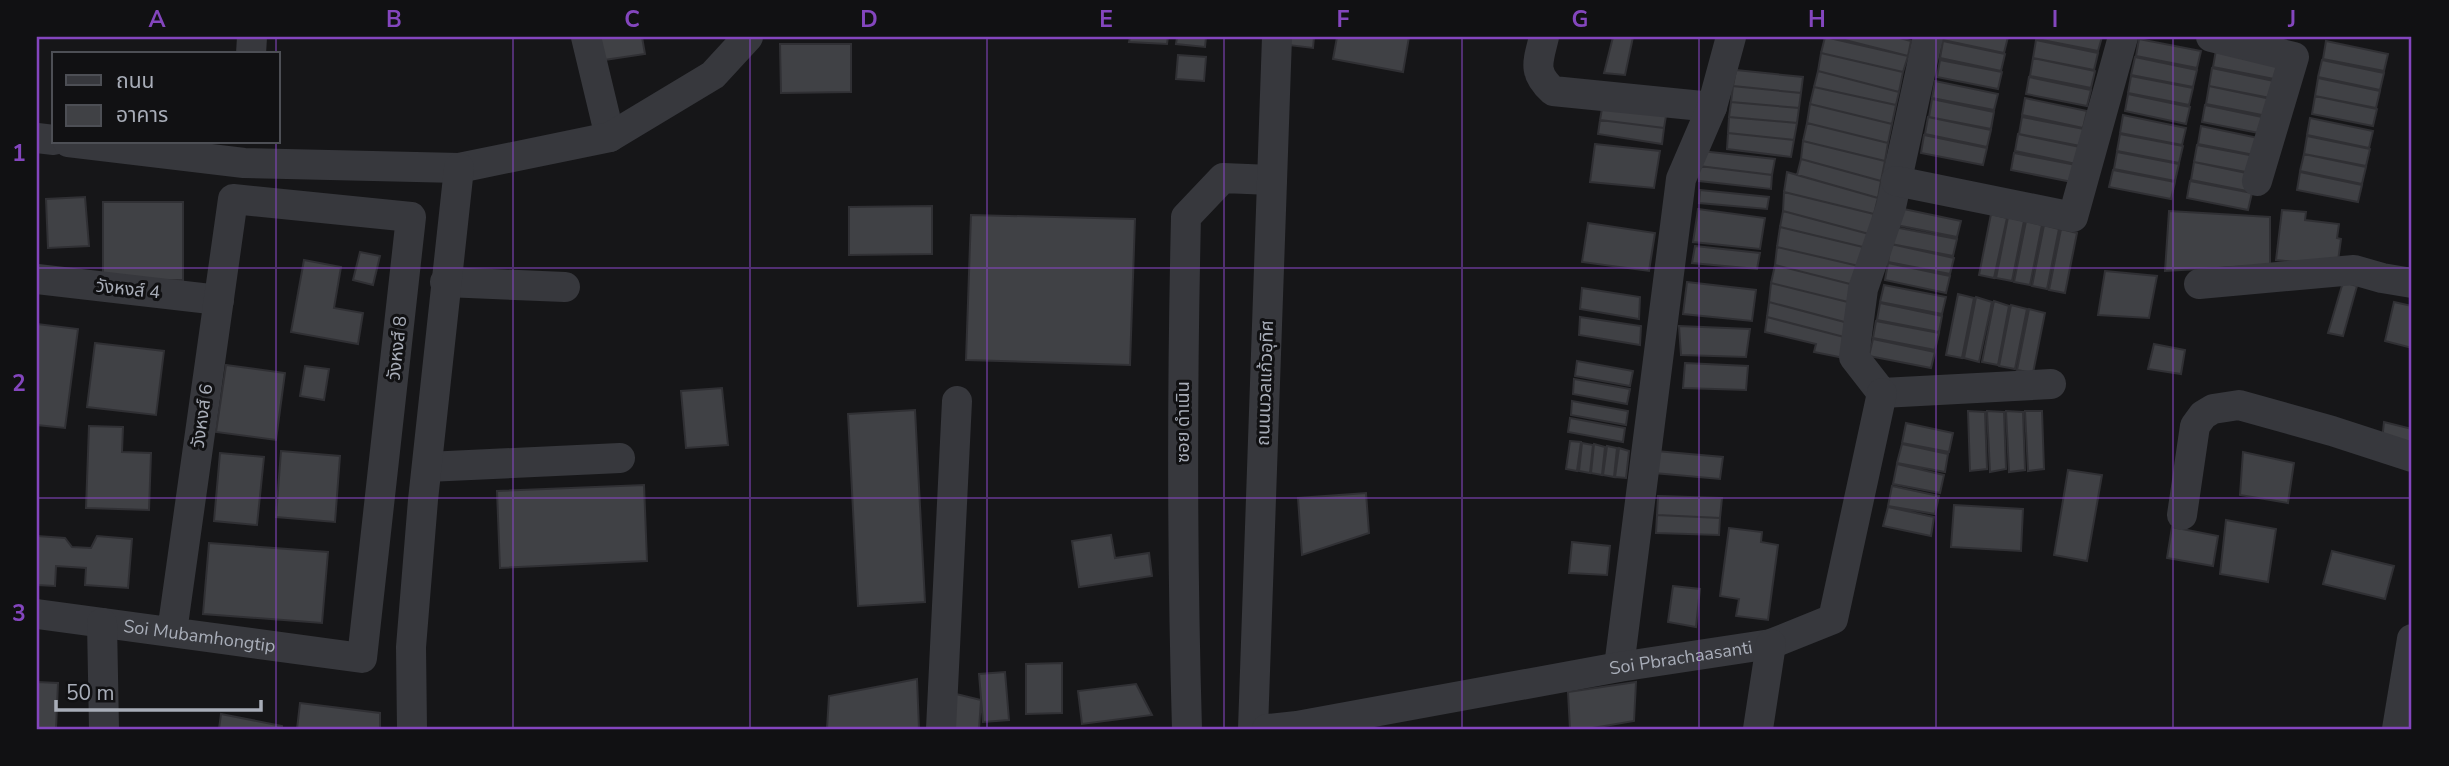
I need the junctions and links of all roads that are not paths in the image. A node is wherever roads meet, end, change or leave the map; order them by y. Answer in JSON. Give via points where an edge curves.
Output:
{"nodes":[{"id":1,"x":586,"y":37,"type":"edge"},
{"id":2,"x":748,"y":37,"type":"edge"},
{"id":3,"x":1277,"y":37,"type":"edge"},
{"id":4,"x":1544,"y":37,"type":"edge"},
{"id":5,"x":1731,"y":37,"type":"edge"},
{"id":6,"x":1928,"y":37,"type":"edge"},
{"id":7,"x":2123,"y":37,"type":"edge"},
{"id":8,"x":2211,"y":37,"type":"edge"},
{"id":9,"x":1712,"y":107,"type":"junction"},
{"id":10,"x":610,"y":137,"type":"junction"},
{"id":11,"x":103,"y":144,"type":"edge"},
{"id":12,"x":245,"y":152,"type":"edge"},
{"id":13,"x":459,"y":168,"type":"junction"},
{"id":14,"x":1272,"y":180,"type":"junction"},
{"id":15,"x":1896,"y":181,"type":"junction"},
{"id":16,"x":2257,"y":181,"type":"dead end"},
{"id":17,"x":233,"y":199,"type":"joint"},
{"id":18,"x":37,"y":279,"type":"edge"},
{"id":19,"x":446,"y":282,"type":"junction"},
{"id":20,"x":2412,"y":283,"type":"edge"},
{"id":21,"x":2199,"y":284,"type":"dead end"},
{"id":22,"x":565,"y":287,"type":"dead end"},
{"id":23,"x":219,"y":300,"type":"junction"},
{"id":24,"x":2051,"y":384,"type":"dead end"},
{"id":25,"x":1882,"y":393,"type":"junction"},
{"id":26,"x":957,"y":401,"type":"dead end"},
{"id":27,"x":2412,"y":457,"type":"edge"},
{"id":28,"x":620,"y":458,"type":"dead end"},
{"id":29,"x":427,"y":467,"type":"junction"},
{"id":30,"x":2182,"y":515,"type":"dead end"},
{"id":31,"x":37,"y":614,"type":"edge"},
{"id":32,"x":102,"y":623,"type":"junction"},
{"id":33,"x":172,"y":632,"type":"junction"},
{"id":34,"x":2412,"y":639,"type":"edge"},
{"id":35,"x":1771,"y":644,"type":"junction"},
{"id":36,"x":362,"y":658,"type":"joint"},
{"id":37,"x":1619,"y":667,"type":"junction"},
{"id":38,"x":104,"y":729,"type":"edge"},
{"id":39,"x":412,"y":729,"type":"edge"},
{"id":40,"x":941,"y":729,"type":"edge"},
{"id":41,"x":1188,"y":729,"type":"edge"},
{"id":42,"x":1253,"y":729,"type":"edge"},
{"id":43,"x":1267,"y":729,"type":"edge"},
{"id":44,"x":1759,"y":729,"type":"edge"},
{"id":45,"x":2397,"y":729,"type":"edge"}],
"edges":[{"from":1,"to":10,"type":"street"},
{"from":2,"to":10,"type":"street","via":[[713,75]]},
{"from":3,"to":14,"type":"street","name":"ถนนนวลแก้วอุทิศ"},
{"from":4,"to":9,"type":"street","via":[[1537,66],[1553,91]]},
{"from":5,"to":9,"type":"street"},
{"from":6,"to":15,"type":"street"},
{"from":7,"to":15,"type":"street","via":[[2073,217]]},
{"from":8,"to":16,"type":"street","via":[[2294,57]]},
{"from":9,"to":37,"type":"street","via":[[1681,179]]},
{"from":10,"to":13,"type":"street"},
{"from":11,"to":12,"type":"street"},
{"from":12,"to":13,"type":"street"},
{"from":13,"to":19,"type":"street"},
{"from":14,"to":41,"type":"street","name":"ซอย ดำเนิน","via":[[1223,178],[1186,217],[1184,642]]},
{"from":14,"to":42,"type":"street","name":"ถนนนวลแก้วอุทิศ"},
{"from":15,"to":25,"type":"street","via":[[1863,289],[1854,357]]},
{"from":17,"to":23,"type":"street","name":"วังหงส์ 6"},
{"from":17,"to":36,"type":"street","name":"วังหงส์ 8","via":[[411,217]]},
{"from":18,"to":23,"type":"street","name":"วังหงส์ 4"},
{"from":19,"to":22,"type":"street"},
{"from":19,"to":29,"type":"street"},
{"from":20,"to":21,"type":"street","via":[[2354,270]]},
{"from":23,"to":33,"type":"street","name":"วังหงส์ 6"},
{"from":24,"to":25,"type":"street"},
{"from":25,"to":35,"type":"street","name":"Soi Pbrachaasanti","via":[[1833,619]]},
{"from":26,"to":40,"type":"street"},
{"from":27,"to":30,"type":"street","via":[[2239,405],[2213,409],[2195,426]]},
{"from":28,"to":29,"type":"street"},
{"from":29,"to":39,"type":"street","via":[[411,647]]},
{"from":31,"to":32,"type":"street","name":"Soi Mubamhongtip"},
{"from":32,"to":33,"type":"street","name":"Soi Mubamhongtip"},
{"from":32,"to":38,"type":"street"},
{"from":33,"to":36,"type":"street","name":"Soi Mubamhongtip"},
{"from":34,"to":45,"type":"street"},
{"from":35,"to":37,"type":"street","name":"Soi Pbrachaasanti"},
{"from":35,"to":44,"type":"street"},
{"from":37,"to":43,"type":"street","name":"Soi Pbrachaasanti"}]}
